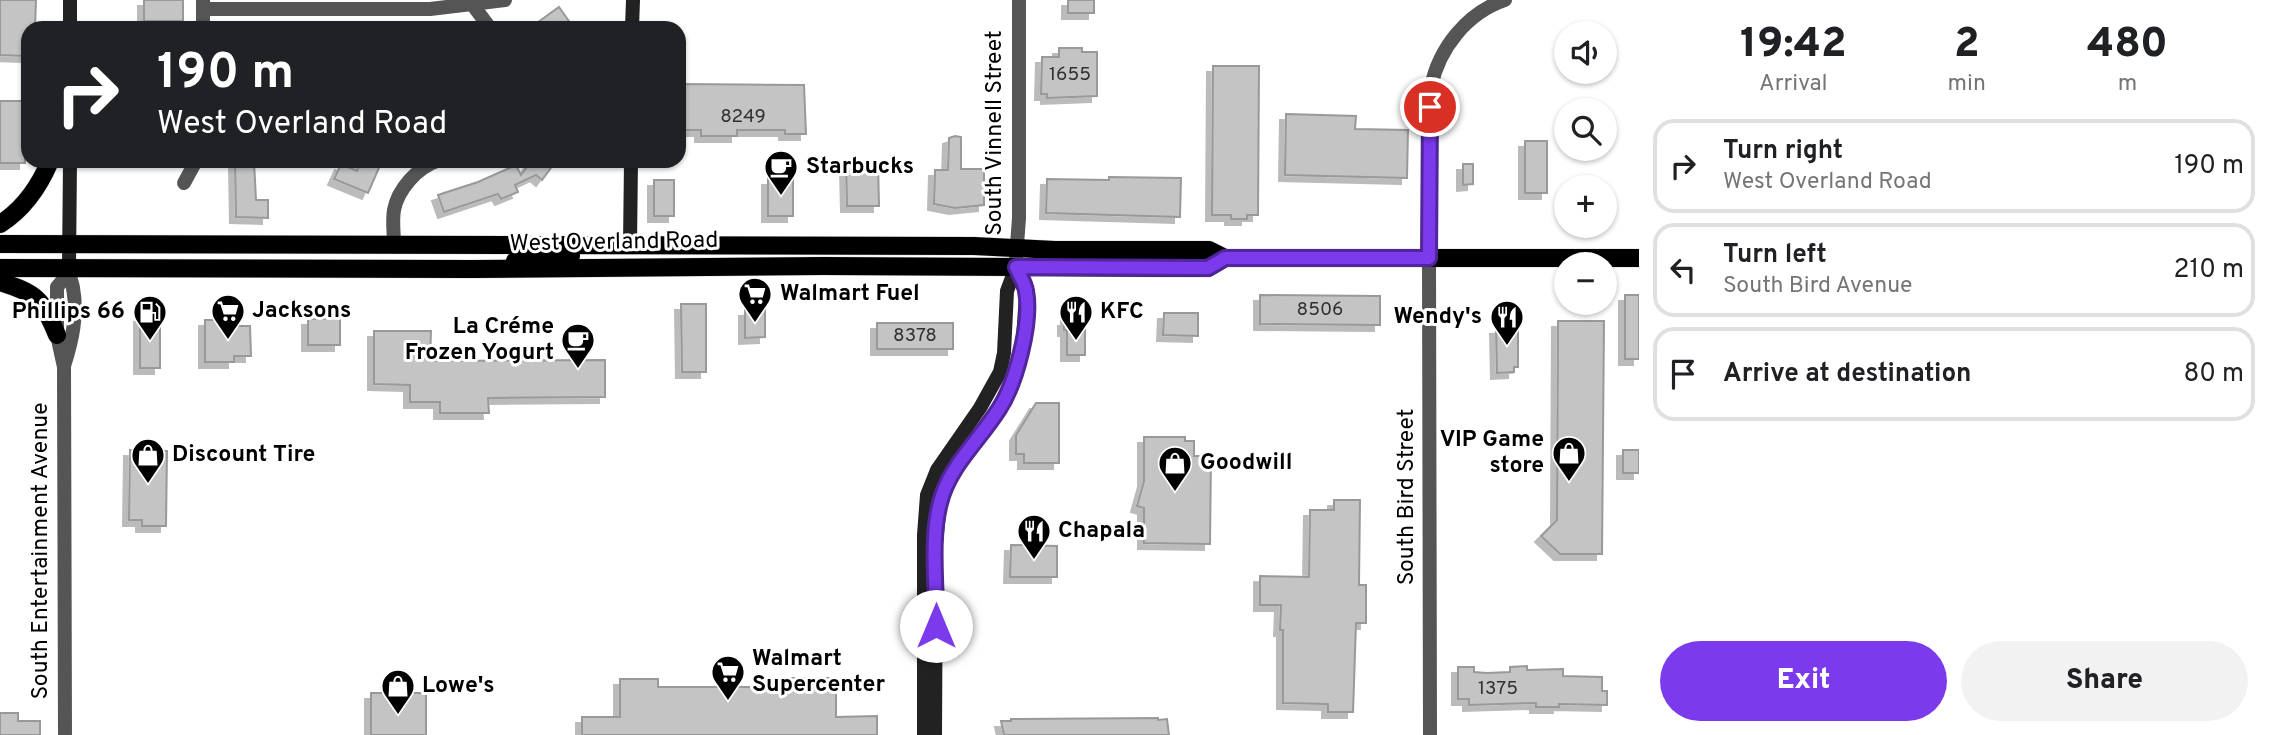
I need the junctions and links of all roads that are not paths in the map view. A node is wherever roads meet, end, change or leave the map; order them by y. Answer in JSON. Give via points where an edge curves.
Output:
{"nodes":[{"id":1,"x":70,"y":0,"type":"edge"},
{"id":2,"x":505,"y":0,"type":"edge"},
{"id":3,"x":633,"y":0,"type":"edge"},
{"id":4,"x":1019,"y":0,"type":"edge"},
{"id":5,"x":1505,"y":0,"type":"edge"},
{"id":6,"x":472,"y":2,"type":"edge"},
{"id":7,"x":203,"y":4,"type":"edge"},
{"id":8,"x":70,"y":21,"type":"edge"},
{"id":9,"x":485,"y":21,"type":"edge"},
{"id":10,"x":632,"y":21,"type":"edge"},
{"id":11,"x":47,"y":168,"type":"edge"},
{"id":12,"x":70,"y":168,"type":"edge"},
{"id":13,"x":192,"y":168,"type":"edge"},
{"id":14,"x":427,"y":168,"type":"edge"},
{"id":15,"x":631,"y":168,"type":"edge"},
{"id":16,"x":184,"y":183,"type":"dead end"},
{"id":17,"x":0,"y":224,"type":"edge"},
{"id":18,"x":0,"y":244,"type":"edge"},
{"id":19,"x":394,"y":244,"type":"junction"},
{"id":20,"x":537,"y":244,"type":"junction"},
{"id":21,"x":630,"y":245,"type":"junction"},
{"id":22,"x":747,"y":245,"type":"junction"},
{"id":23,"x":0,"y":255,"type":"edge"},
{"id":24,"x":1016,"y":258,"type":"junction"},
{"id":25,"x":1429,"y":258,"type":"junction"},
{"id":26,"x":1639,"y":258,"type":"edge"},
{"id":27,"x":69,"y":260,"type":"junction"},
{"id":28,"x":630,"y":266,"type":"junction"},
{"id":29,"x":0,"y":268,"type":"edge"},
{"id":30,"x":285,"y":269,"type":"junction"},
{"id":31,"x":433,"y":269,"type":"junction"},
{"id":32,"x":473,"y":269,"type":"junction"},
{"id":33,"x":0,"y":282,"type":"edge"},
{"id":34,"x":57,"y":335,"type":"junction"},
{"id":35,"x":64,"y":367,"type":"junction"},
{"id":36,"x":65,"y":735,"type":"edge"},
{"id":37,"x":924,"y":735,"type":"edge"},
{"id":38,"x":935,"y":735,"type":"edge"},
{"id":39,"x":1430,"y":735,"type":"edge"}],
"edges":[{"from":1,"to":8,"type":"street"},
{"from":2,"to":6,"type":"street"},
{"from":3,"to":10,"type":"street"},
{"from":4,"to":24,"type":"street","name":"South Vinnell Street"},
{"from":5,"to":25,"type":"street","name":"South Bird Street","via":[[1468,21],[1437,63],[1431,87]]},
{"from":6,"to":7,"type":"street","via":[[430,9]]},
{"from":6,"to":9,"type":"street"},
{"from":11,"to":17,"type":"main road","via":[[24,204]]},
{"from":12,"to":27,"type":"street","name":"South Entertainment Avenue"},
{"from":13,"to":16,"type":"street"},
{"from":14,"to":19,"type":"street","via":[[407,183],[394,210]]},
{"from":15,"to":21,"type":"street"},
{"from":18,"to":27,"type":"main road","name":"West Overland Road"},
{"from":19,"to":20,"type":"main road","name":"West Overland Road"},
{"from":19,"to":27,"type":"main road","name":"West Overland Road"},
{"from":19,"to":30,"type":"main road","via":[[381,255],[302,255]]},
{"from":20,"to":21,"type":"main road","name":"West Overland Road"},
{"from":20,"to":31,"type":"main road","via":[[490,253],[439,255]]},
{"from":21,"to":22,"type":"main road","name":"West Overland Road"},
{"from":21,"to":32,"type":"main road","via":[[614,256],[538,256]]},
{"from":22,"to":24,"type":"main road","name":"West Overland Road","via":[[974,246]]},
{"from":22,"to":28,"type":"main road","via":[[718,255],[644,255]]},
{"from":23,"to":27,"type":"main road"},
{"from":24,"to":25,"type":"main road","name":"West Overland Road","via":[[1208,268],[1225,258]]},
{"from":24,"to":28,"type":"main road","name":"West Overland Road"},
{"from":24,"to":37,"type":"street","via":[[1007,291],[1000,372],[937,470],[927,495]]},
{"from":24,"to":38,"type":"street","via":[[1027,295],[1022,352],[1013,382],[949,478],[940,503]]},
{"from":25,"to":26,"type":"main road","name":"West Overland Road"},
{"from":25,"to":39,"type":"street","name":"South Bird Street"},
{"from":27,"to":29,"type":"main road","name":"West Overland Road"},
{"from":27,"to":30,"type":"main road","name":"West Overland Road"},
{"from":27,"to":34,"type":"street","name":"South Entertainment Avenue","via":[[57,287]]},
{"from":27,"to":35,"type":"street","name":"South Entertainment Avenue","via":[[74,335]]},
{"from":28,"to":32,"type":"main road","name":"West Overland Road"},
{"from":30,"to":31,"type":"main road","name":"West Overland Road"},
{"from":31,"to":32,"type":"main road","name":"West Overland Road"},
{"from":33,"to":34,"type":"main road","via":[[24,289],[39,300]]},
{"from":34,"to":35,"type":"street","name":"South Entertainment Avenue"},
{"from":35,"to":36,"type":"street","name":"South Entertainment Avenue"}]}
